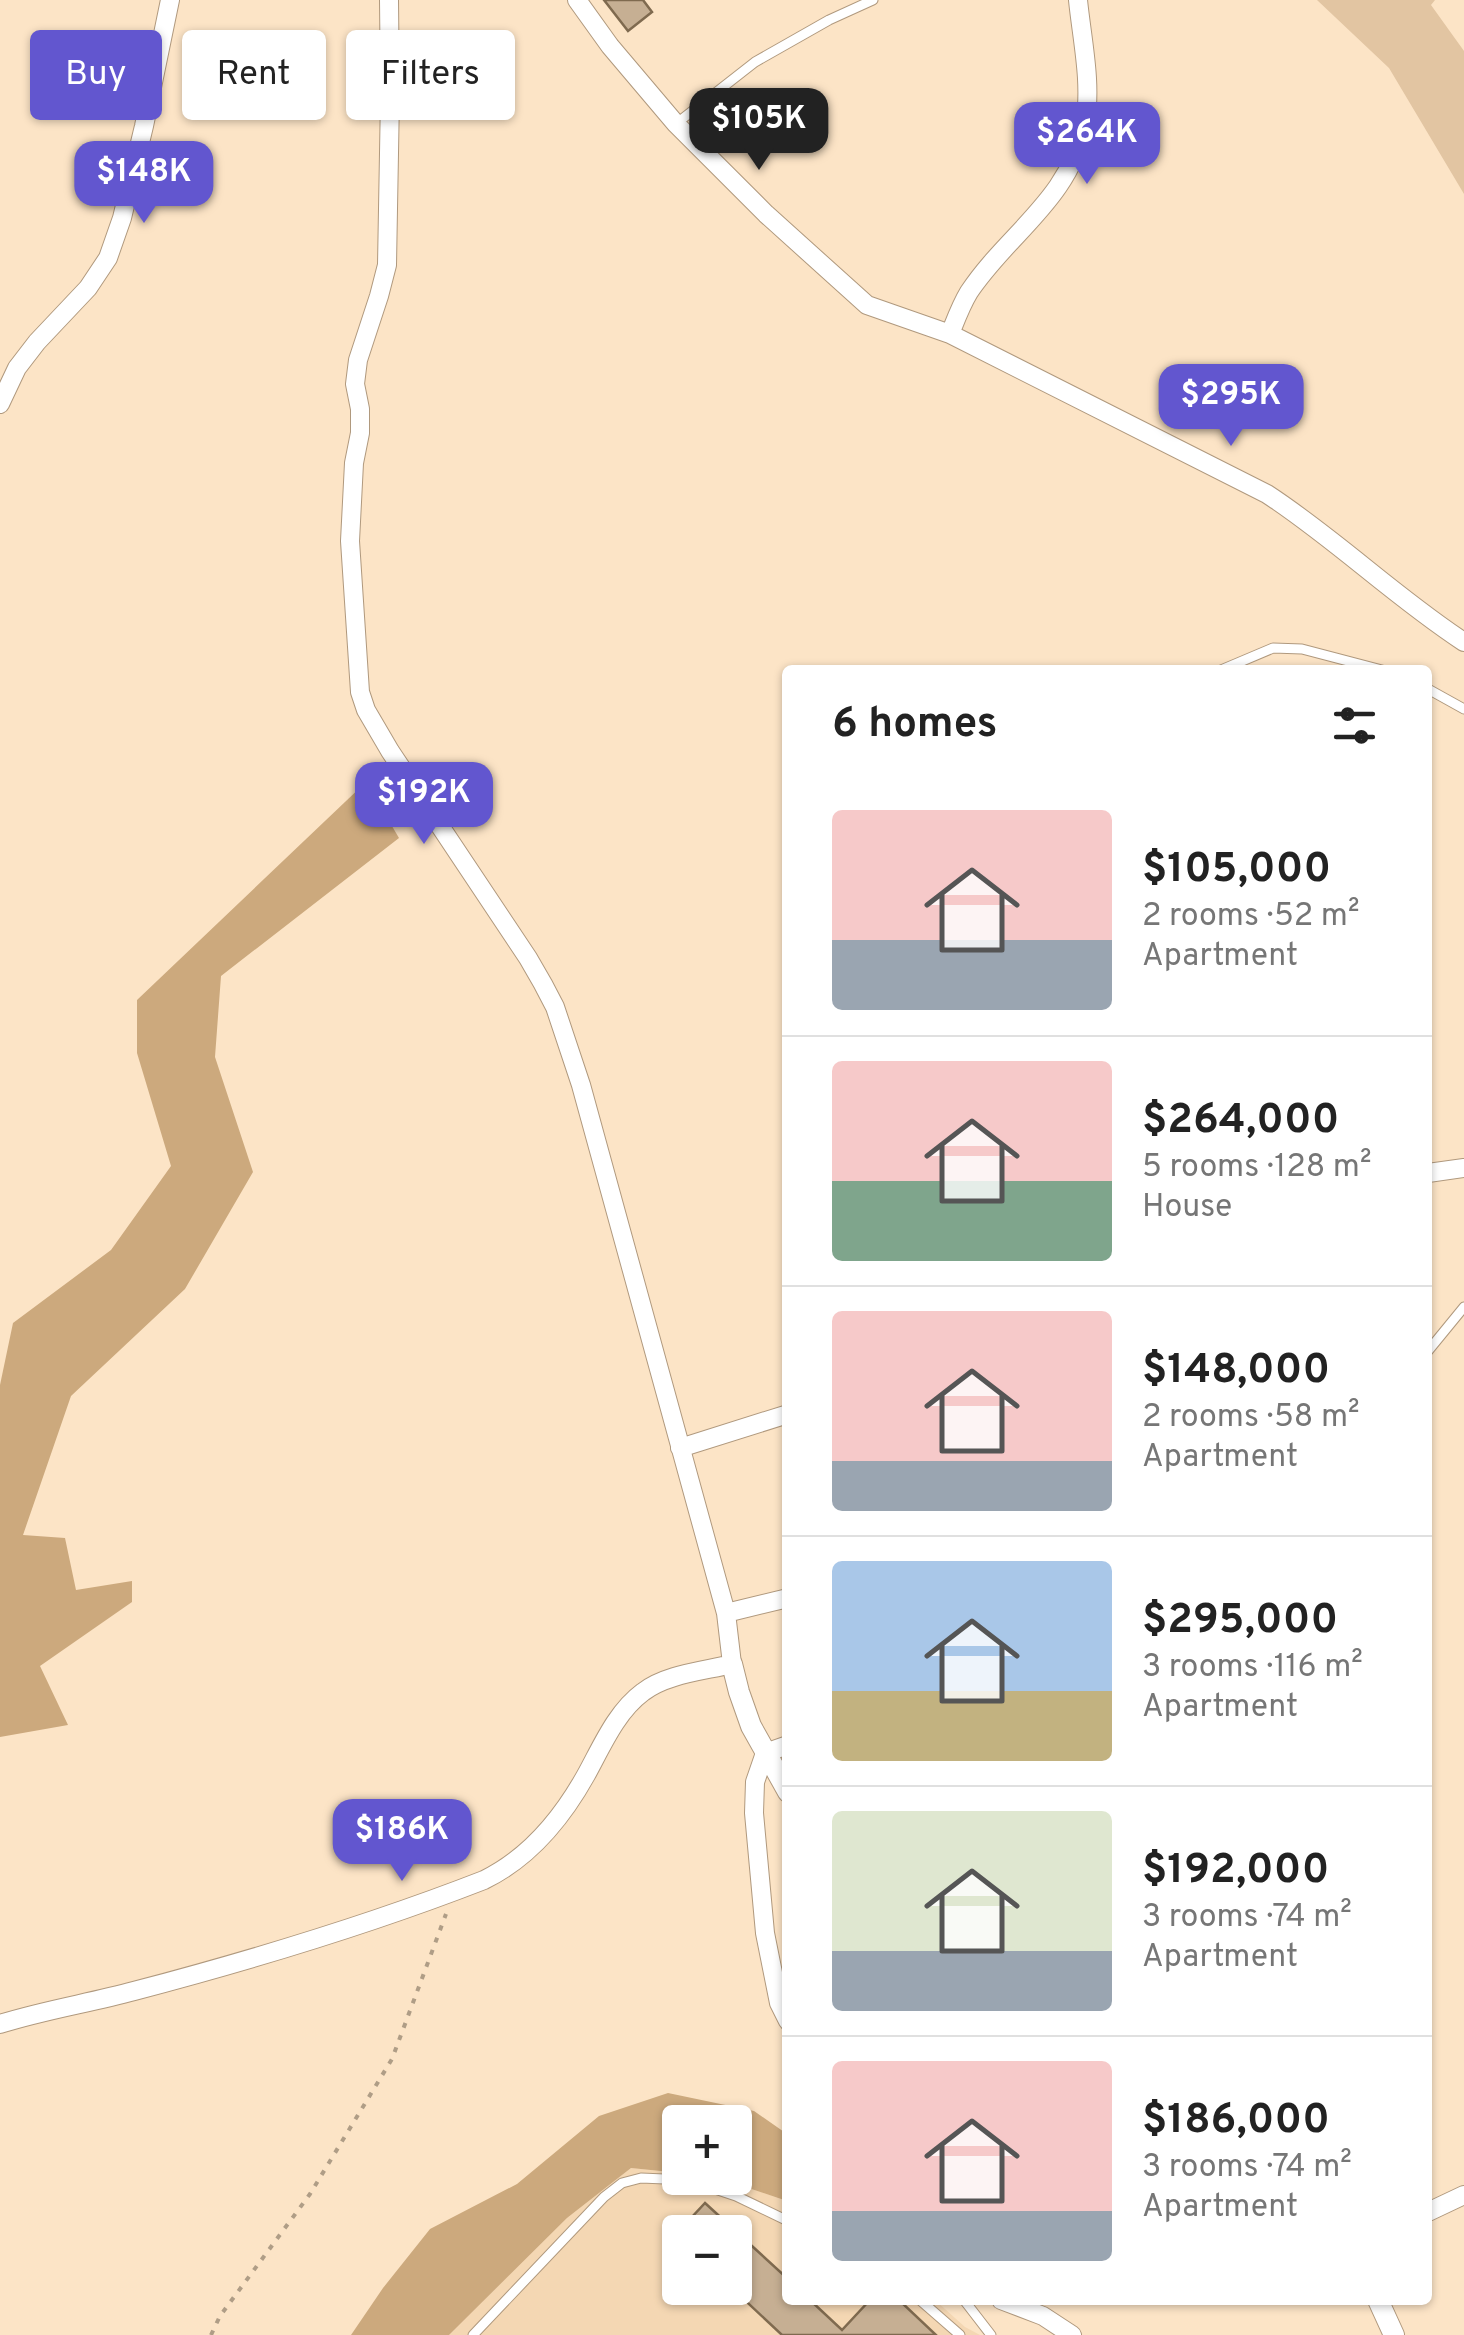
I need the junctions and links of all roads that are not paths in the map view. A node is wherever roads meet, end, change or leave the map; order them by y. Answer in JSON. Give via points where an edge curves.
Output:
{"nodes":[{"id":1,"x":170,"y":0,"type":"edge"},
{"id":2,"x":389,"y":0,"type":"edge"},
{"id":3,"x":578,"y":0,"type":"edge"},
{"id":4,"x":873,"y":0,"type":"edge"},
{"id":5,"x":1078,"y":0,"type":"edge"},
{"id":6,"x":676,"y":124,"type":"junction"},
{"id":7,"x":950,"y":334,"type":"junction"},
{"id":8,"x":0,"y":404,"type":"edge"},
{"id":9,"x":1464,"y":642,"type":"edge"},
{"id":10,"x":1233,"y":665,"type":"edge"},
{"id":11,"x":1363,"y":665,"type":"edge"},
{"id":12,"x":1432,"y":691,"type":"edge"},
{"id":13,"x":1464,"y":709,"type":"edge"},
{"id":14,"x":1464,"y":1168,"type":"edge"},
{"id":15,"x":1432,"y":1172,"type":"edge"},
{"id":16,"x":1464,"y":1306,"type":"edge"},
{"id":17,"x":1432,"y":1346,"type":"edge"},
{"id":18,"x":782,"y":1416,"type":"edge"},
{"id":19,"x":680,"y":1448,"type":"junction"},
{"id":20,"x":782,"y":1599,"type":"edge"},
{"id":21,"x":726,"y":1613,"type":"junction"},
{"id":22,"x":732,"y":1664,"type":"junction"},
{"id":23,"x":782,"y":1748,"type":"edge"},
{"id":24,"x":765,"y":1753,"type":"junction"},
{"id":25,"x":782,"y":1782,"type":"edge"},
{"id":26,"x":782,"y":2009,"type":"edge"},
{"id":27,"x":0,"y":2024,"type":"edge"},
{"id":28,"x":1464,"y":2194,"type":"edge"},
{"id":29,"x":1432,"y":2210,"type":"edge"},
{"id":30,"x":782,"y":2218,"type":"edge"},
{"id":31,"x":926,"y":2305,"type":"edge"},
{"id":32,"x":968,"y":2305,"type":"edge"},
{"id":33,"x":1014,"y":2305,"type":"edge"},
{"id":34,"x":1381,"y":2305,"type":"edge"},
{"id":35,"x":473,"y":2335,"type":"edge"},
{"id":36,"x":960,"y":2335,"type":"edge"},
{"id":37,"x":991,"y":2335,"type":"edge"},
{"id":38,"x":1072,"y":2335,"type":"edge"},
{"id":39,"x":1394,"y":2335,"type":"edge"}],
"edges":[{"from":1,"to":8,"type":"street","via":[[108,258],[27,355]]},
{"from":2,"to":19,"type":"street","via":[[387,264],[356,384],[360,433],[350,541],[360,692],[390,750],[555,1007]]},
{"from":3,"to":6,"type":"street"},
{"from":4,"to":6,"type":"lane","via":[[756,62]]},
{"from":5,"to":7,"type":"street","via":[[1086,119],[1078,149],[1065,179],[971,289]]},
{"from":6,"to":7,"type":"street","via":[[866,305]]},
{"from":7,"to":9,"type":"street","via":[[1267,494]]},
{"from":10,"to":11,"type":"lane","via":[[1273,648]]},
{"from":12,"to":13,"type":"lane"},
{"from":14,"to":15,"type":"street"},
{"from":16,"to":17,"type":"lane"},
{"from":18,"to":19,"type":"street"},
{"from":19,"to":21,"type":"street"},
{"from":20,"to":21,"type":"street"},
{"from":21,"to":22,"type":"street"},
{"from":22,"to":24,"type":"street"},
{"from":22,"to":27,"type":"street","via":[[645,1690],[618,1719],[545,1833],[506,1869],[206,1972]]},
{"from":23,"to":24,"type":"street"},
{"from":24,"to":25,"type":"street"},
{"from":24,"to":26,"type":"street","via":[[754,1782],[754,1814],[765,1934]]},
{"from":28,"to":29,"type":"street"},
{"from":30,"to":35,"type":"lane","via":[[688,2180],[622,2183]]},
{"from":31,"to":36,"type":"lane"},
{"from":32,"to":37,"type":"lane"},
{"from":33,"to":38,"type":"street"},
{"from":34,"to":39,"type":"street"}]}
